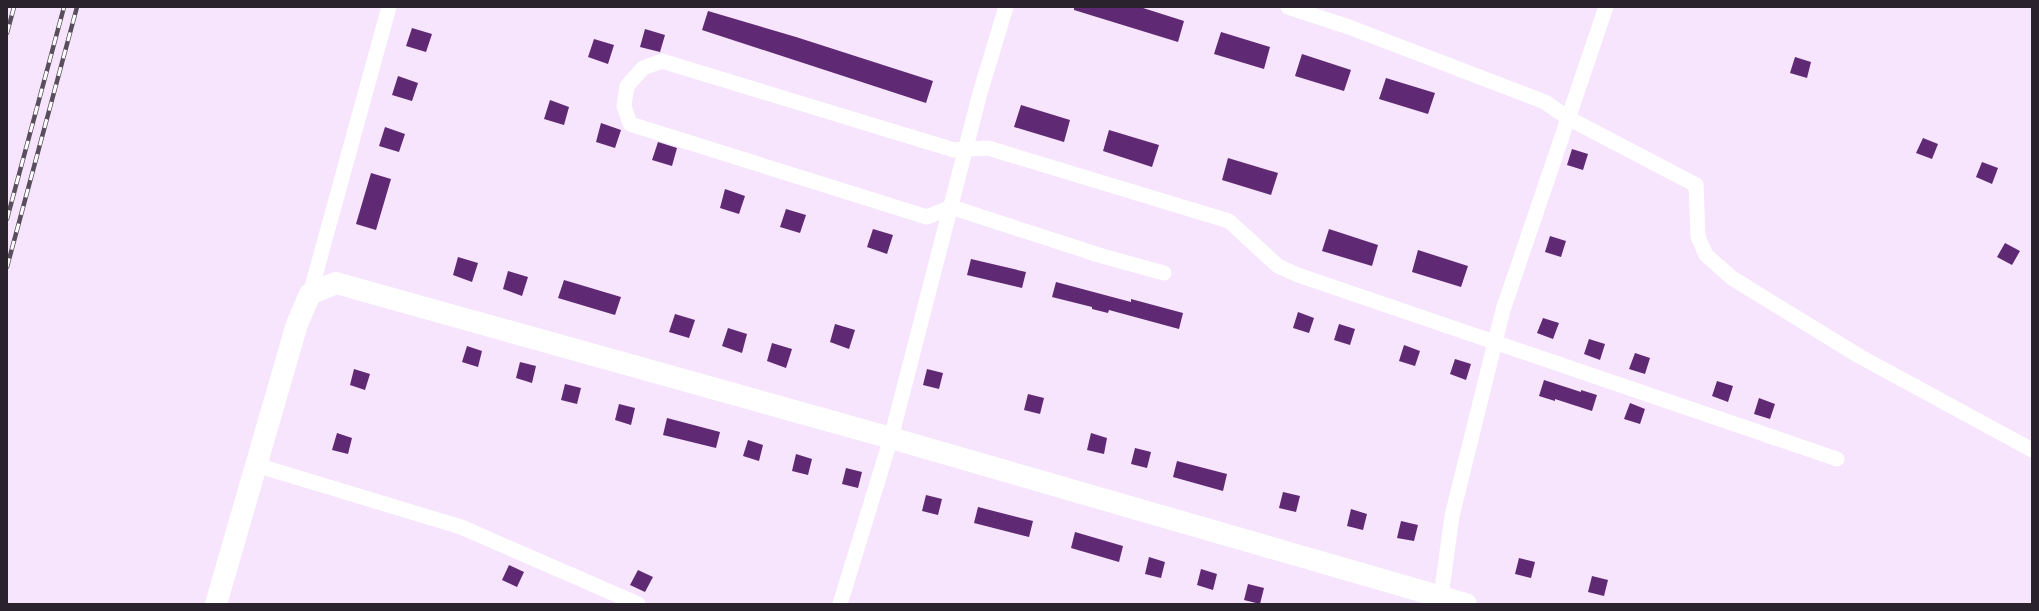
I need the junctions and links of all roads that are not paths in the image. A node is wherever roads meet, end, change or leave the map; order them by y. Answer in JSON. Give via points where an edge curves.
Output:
{"nodes":[{"id":1,"x":389,"y":7,"type":"edge"},
{"id":2,"x":1006,"y":7,"type":"edge"},
{"id":3,"x":1288,"y":7,"type":"edge"},
{"id":4,"x":1606,"y":7,"type":"edge"},
{"id":5,"x":1568,"y":118,"type":"junction"},
{"id":6,"x":966,"y":148,"type":"junction"},
{"id":7,"x":951,"y":207,"type":"junction"},
{"id":8,"x":1164,"y":273,"type":"dead end"},
{"id":9,"x":310,"y":294,"type":"junction"},
{"id":10,"x":1495,"y":341,"type":"junction"},
{"id":11,"x":891,"y":438,"type":"junction"},
{"id":12,"x":2032,"y":450,"type":"edge"},
{"id":13,"x":1836,"y":459,"type":"dead end"},
{"id":14,"x":256,"y":465,"type":"junction"},
{"id":15,"x":1441,"y":601,"type":"edge"},
{"id":16,"x":216,"y":604,"type":"edge"},
{"id":17,"x":638,"y":604,"type":"edge"},
{"id":18,"x":840,"y":604,"type":"edge"},
{"id":19,"x":1466,"y":604,"type":"edge"}],
"edges":[{"from":1,"to":9,"type":"street"},
{"from":2,"to":6,"type":"street"},
{"from":3,"to":5,"type":"street","via":[[1349,27],[1545,102]]},
{"from":4,"to":5,"type":"street"},
{"from":5,"to":10,"type":"street","via":[[1503,310]]},
{"from":5,"to":12,"type":"street","via":[[1696,185],[1698,237],[1706,255],[1732,278],[1859,356]]},
{"from":6,"to":7,"type":"street"},
{"from":6,"to":7,"type":"street","via":[[954,150],[662,61],[643,68],[627,86],[624,106],[630,124],[928,218]]},
{"from":6,"to":10,"type":"street","via":[[988,148],[1229,221],[1278,266]]},
{"from":7,"to":8,"type":"street","via":[[1102,256]]},
{"from":7,"to":11,"type":"street"},
{"from":9,"to":11,"type":"main road","via":[[336,283]]},
{"from":9,"to":14,"type":"main road","via":[[297,324]]},
{"from":10,"to":13,"type":"street"},
{"from":10,"to":15,"type":"street","via":[[1452,516]]},
{"from":11,"to":15,"type":"main road"},
{"from":11,"to":18,"type":"street"},
{"from":14,"to":16,"type":"main road"},
{"from":14,"to":17,"type":"street","via":[[461,527]]},
{"from":15,"to":19,"type":"main road"}]}
